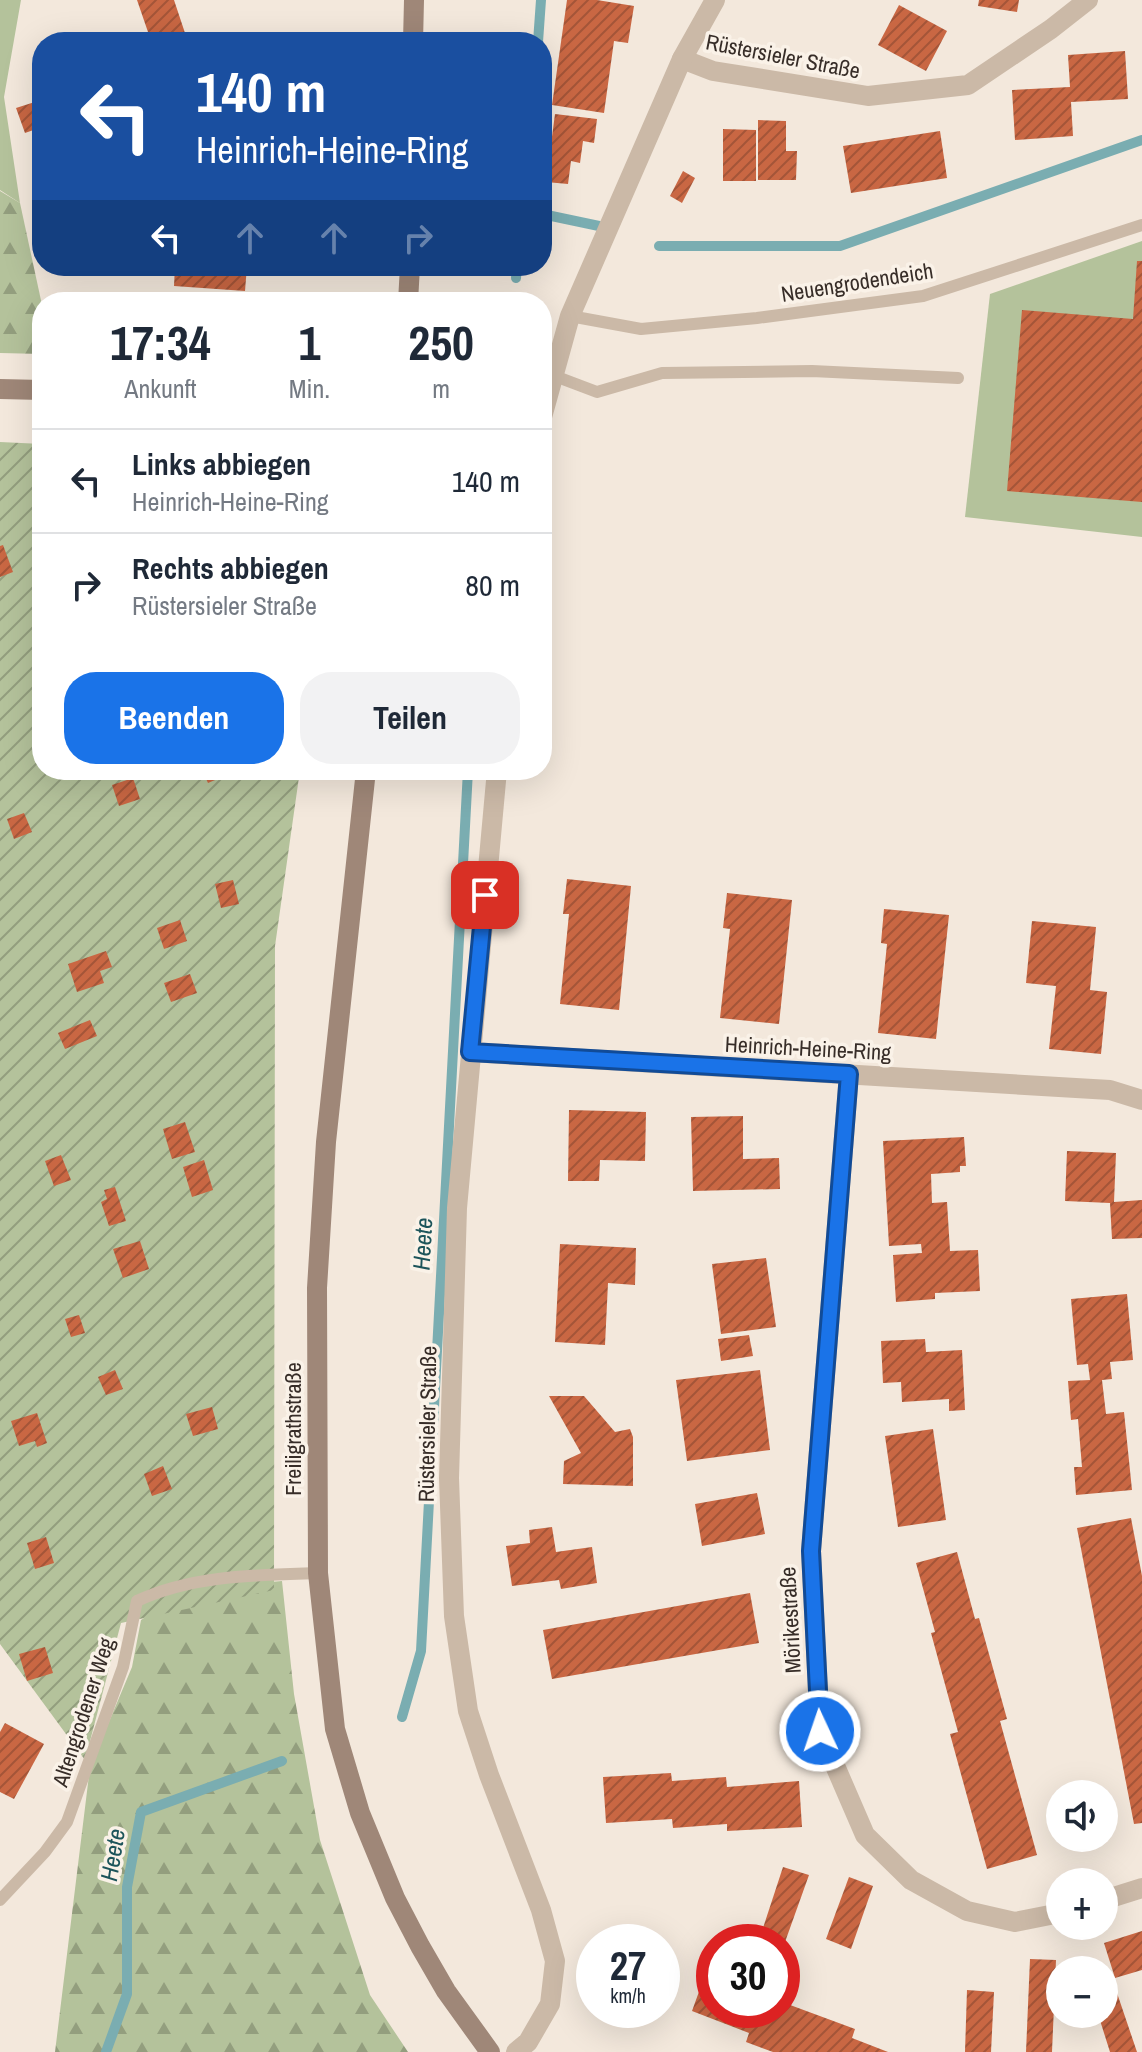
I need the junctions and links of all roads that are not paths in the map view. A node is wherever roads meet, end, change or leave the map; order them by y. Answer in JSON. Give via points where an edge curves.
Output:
{"nodes":[{"id":1,"x":414,"y":0,"type":"edge"},
{"id":2,"x":715,"y":0,"type":"edge"},
{"id":3,"x":1088,"y":0,"type":"edge"},
{"id":4,"x":413,"y":32,"type":"edge"},
{"id":5,"x":682,"y":59,"type":"junction"},
{"id":6,"x":1142,"y":225,"type":"edge"},
{"id":7,"x":570,"y":316,"type":"junction"},
{"id":8,"x":552,"y":375,"type":"joint"},
{"id":9,"x":958,"y":378,"type":"dead end"},
{"id":10,"x":0,"y":389,"type":"edge"},
{"id":11,"x":32,"y":390,"type":"edge"},
{"id":12,"x":365,"y":780,"type":"edge"},
{"id":13,"x":496,"y":780,"type":"edge"},
{"id":14,"x":470,"y":1052,"type":"junction"},
{"id":15,"x":849,"y":1074,"type":"junction"},
{"id":16,"x":1142,"y":1100,"type":"edge"},
{"id":17,"x":318,"y":1573,"type":"junction"},
{"id":18,"x":1142,"y":1888,"type":"edge"},
{"id":19,"x":1118,"y":1896,"type":"edge"},
{"id":20,"x":0,"y":1900,"type":"edge"},
{"id":21,"x":1046,"y":1916,"type":"edge"},
{"id":22,"x":490,"y":2052,"type":"edge"},
{"id":23,"x":516,"y":2052,"type":"edge"}],
"edges":[{"from":1,"to":4,"type":"main road"},
{"from":2,"to":5,"type":"street","name":"Rüstersieler Straße"},
{"from":3,"to":5,"type":"street","name":"Rüstersieler Straße","via":[[968,85],[868,96],[713,71]]},
{"from":5,"to":7,"type":"street","name":"Rüstersieler Straße"},
{"from":6,"to":7,"type":"lane","name":"Neuengrodendeich","via":[[923,296],[641,329]]},
{"from":7,"to":8,"type":"street","name":"Rüstersieler Straße"},
{"from":8,"to":9,"type":"lane","via":[[597,392],[662,373],[812,371]]},
{"from":10,"to":11,"type":"main road"},
{"from":12,"to":17,"type":"main road","name":"Freiligrathstraße","via":[[326,1142],[317,1288]]},
{"from":13,"to":14,"type":"street","name":"Rüstersieler Straße"},
{"from":14,"to":15,"type":"street","name":"Heinrich-Heine-Ring"},
{"from":14,"to":23,"type":"street","name":"Rüstersieler Straße","via":[[451,1381],[454,1616],[468,1711],[555,1961],[550,2004],[528,2042]]},
{"from":15,"to":16,"type":"street","name":"Heinrich-Heine-Ring","via":[[1110,1090]]},
{"from":15,"to":21,"type":"street","name":"Mörikestraße","via":[[811,1551],[820,1731],[865,1835],[911,1880],[967,1911],[1015,1922]]},
{"from":17,"to":20,"type":"lane","name":"Altengrodener Weg","via":[[235,1576],[137,1601],[123,1667],[67,1822]]},
{"from":17,"to":22,"type":"main road","name":"Freiligrathstraße","via":[[335,1729],[360,1813],[420,1946]]},
{"from":18,"to":19,"type":"street"}]}
